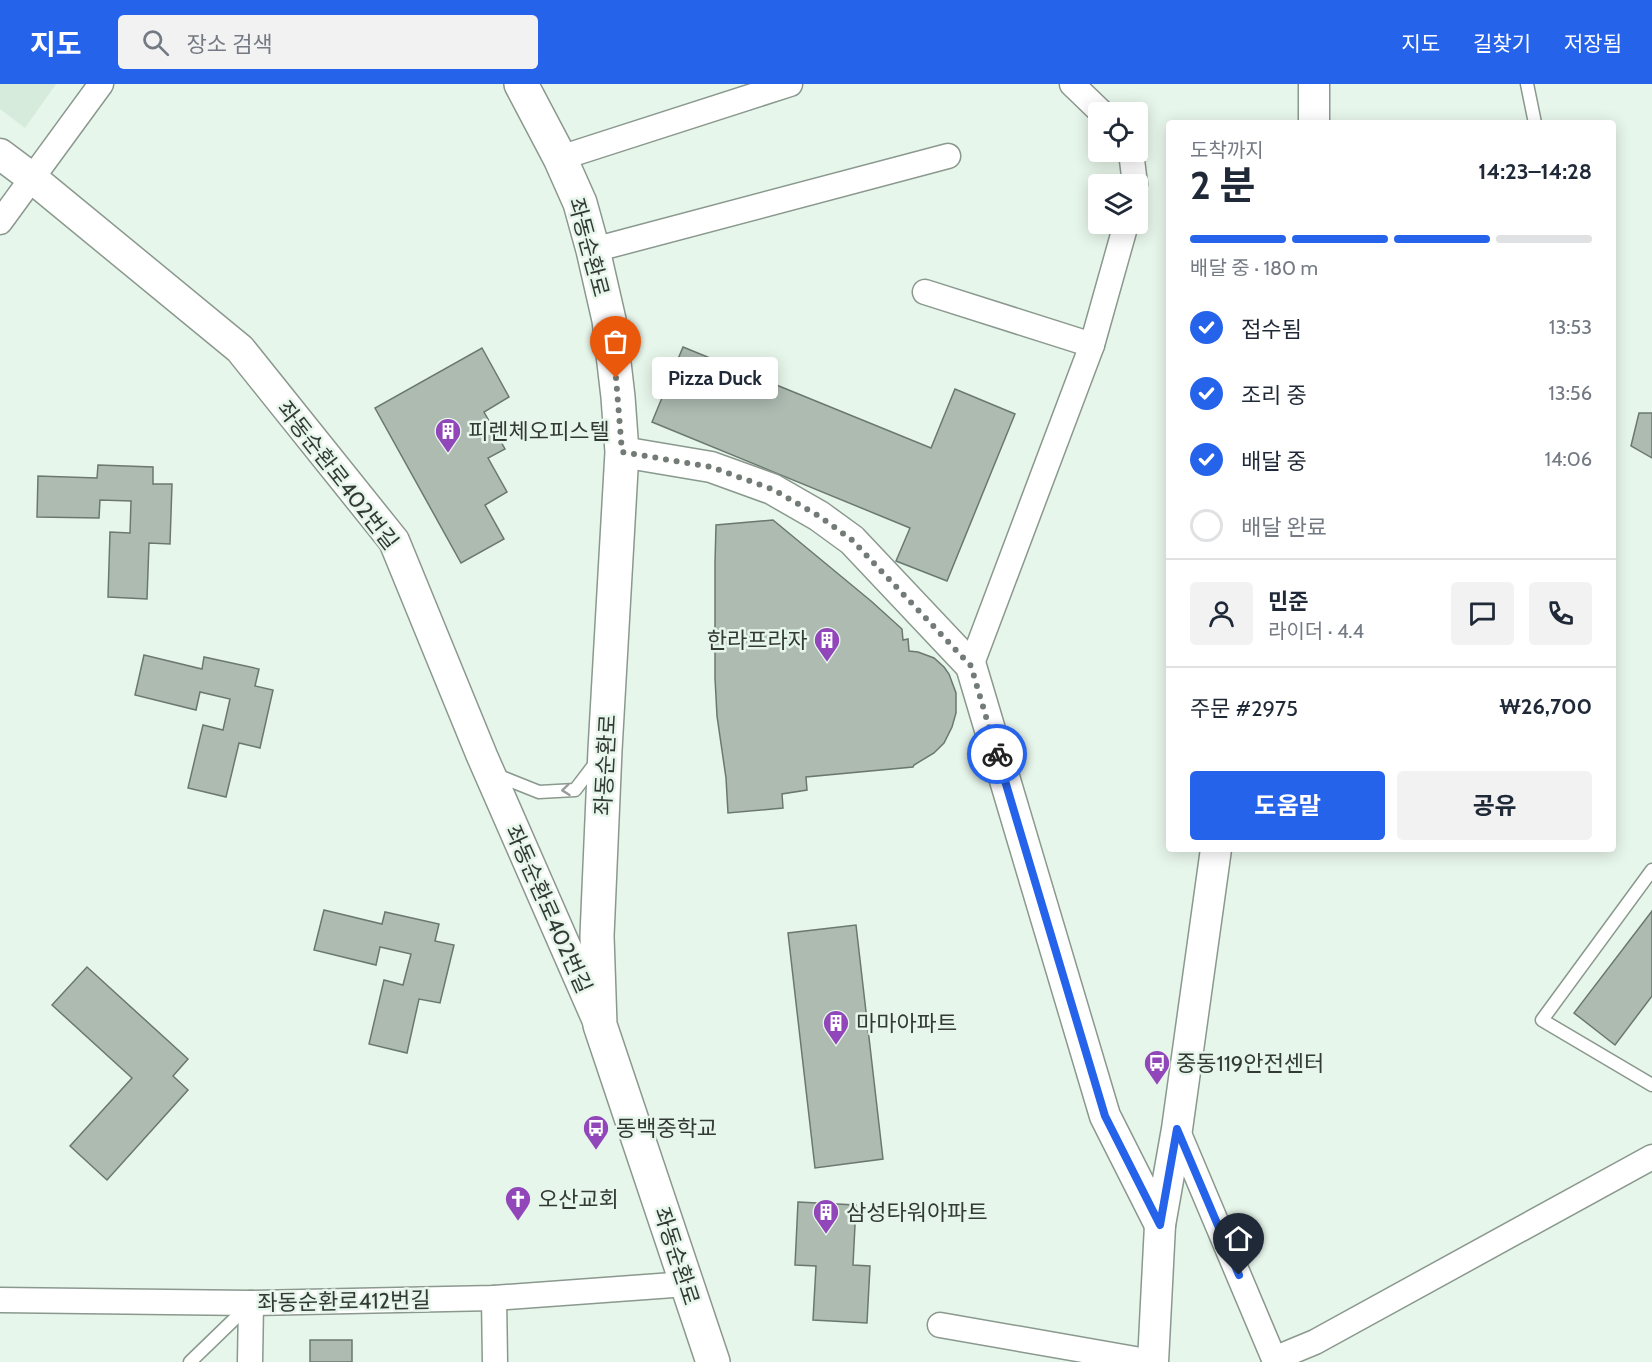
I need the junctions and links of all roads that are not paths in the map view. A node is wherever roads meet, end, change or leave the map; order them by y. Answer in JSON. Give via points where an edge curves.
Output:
{"nodes":[{"id":1,"x":101,"y":84,"type":"edge"},
{"id":2,"x":521,"y":84,"type":"edge"},
{"id":3,"x":789,"y":84,"type":"edge"},
{"id":4,"x":1072,"y":84,"type":"edge"},
{"id":5,"x":1314,"y":84,"type":"edge"},
{"id":6,"x":1527,"y":84,"type":"edge"},
{"id":7,"x":1091,"y":102,"type":"edge"},
{"id":8,"x":1314,"y":120,"type":"edge"},
{"id":9,"x":1534,"y":120,"type":"edge"},
{"id":10,"x":0,"y":154,"type":"edge"},
{"id":11,"x":948,"y":156,"type":"dead end"},
{"id":12,"x":560,"y":158,"type":"junction"},
{"id":13,"x":32,"y":178,"type":"junction"},
{"id":14,"x":0,"y":222,"type":"edge"},
{"id":15,"x":1123,"y":234,"type":"edge"},
{"id":16,"x":593,"y":250,"type":"junction"},
{"id":17,"x":926,"y":292,"type":"dead end"},
{"id":18,"x":1092,"y":345,"type":"junction"},
{"id":19,"x":622,"y":452,"type":"junction"},
{"id":20,"x":971,"y":666,"type":"junction"},
{"id":21,"x":605,"y":750,"type":"junction"},
{"id":22,"x":490,"y":773,"type":"junction"},
{"id":23,"x":1216,"y":852,"type":"edge"},
{"id":24,"x":1652,"y":870,"type":"edge"},
{"id":25,"x":600,"y":1025,"type":"junction"},
{"id":26,"x":1652,"y":1085,"type":"edge"},
{"id":27,"x":1177,"y":1129,"type":"junction"},
{"id":28,"x":1652,"y":1157,"type":"edge"},
{"id":29,"x":1160,"y":1225,"type":"junction"},
{"id":30,"x":687,"y":1284,"type":"junction"},
{"id":31,"x":494,"y":1298,"type":"junction"},
{"id":32,"x":0,"y":1300,"type":"edge"},
{"id":33,"x":251,"y":1303,"type":"junction"},
{"id":34,"x":940,"y":1325,"type":"dead end"},
{"id":35,"x":1276,"y":1360,"type":"edge"},
{"id":36,"x":190,"y":1362,"type":"edge"},
{"id":37,"x":250,"y":1362,"type":"edge"},
{"id":38,"x":495,"y":1362,"type":"edge"},
{"id":39,"x":713,"y":1362,"type":"edge"},
{"id":40,"x":1152,"y":1362,"type":"edge"}],
"edges":[{"from":1,"to":13,"type":"street"},
{"from":2,"to":12,"type":"main road","name":"좌동순환로"},
{"from":3,"to":12,"type":"street"},
{"from":4,"to":7,"type":"street"},
{"from":5,"to":8,"type":"street"},
{"from":6,"to":9,"type":"lane"},
{"from":10,"to":13,"type":"street","name":"좌동순환로402번길"},
{"from":11,"to":16,"type":"street"},
{"from":12,"to":16,"type":"main road","name":"좌동순환로","via":[[580,202]]},
{"from":13,"to":14,"type":"street"},
{"from":13,"to":22,"type":"street","name":"좌동순환로402번길","via":[[240,349],[394,541]]},
{"from":15,"to":18,"type":"street"},
{"from":16,"to":19,"type":"main road","name":"좌동순환로","via":[[609,320]]},
{"from":17,"to":18,"type":"street"},
{"from":18,"to":20,"type":"street"},
{"from":19,"to":20,"type":"street","via":[[711,467],[772,489],[819,516],[852,540]]},
{"from":19,"to":21,"type":"main road","name":"좌동순환로"},
{"from":20,"to":29,"type":"street","via":[[1105,1116]]},
{"from":21,"to":22,"type":"lane","one_way":true,"via":[[575,790],[540,792]]},
{"from":21,"to":25,"type":"main road","name":"좌동순환로","via":[[597,936]]},
{"from":22,"to":25,"type":"street","name":"좌동순환로402번길"},
{"from":23,"to":27,"type":"street"},
{"from":24,"to":26,"type":"lane","via":[[1542,1020]]},
{"from":25,"to":30,"type":"main road","name":"좌동순환로"},
{"from":27,"to":29,"type":"street"},
{"from":27,"to":35,"type":"street"},
{"from":28,"to":35,"type":"street"},
{"from":29,"to":40,"type":"street"},
{"from":30,"to":31,"type":"street","name":"좌동순환로412번길"},
{"from":30,"to":39,"type":"main road","name":"좌동순환로"},
{"from":31,"to":33,"type":"street","name":"좌동순환로412번길"},
{"from":31,"to":38,"type":"street"},
{"from":32,"to":33,"type":"street","name":"좌동순환로412번길"},
{"from":33,"to":36,"type":"lane"},
{"from":33,"to":37,"type":"street"},
{"from":34,"to":40,"type":"street"}]}
